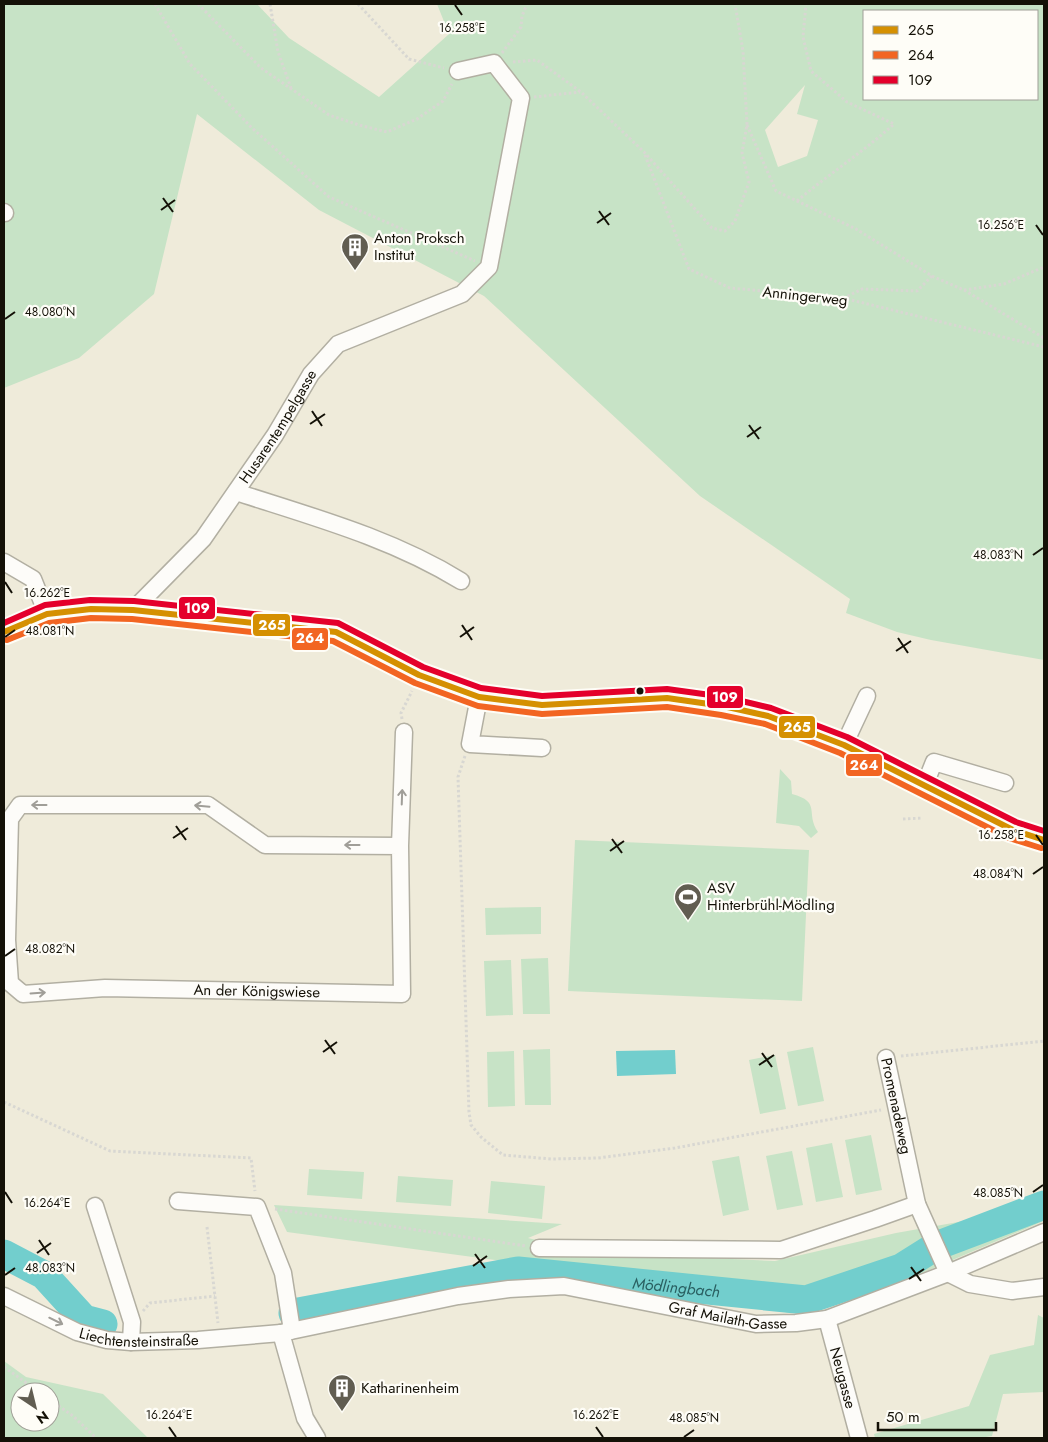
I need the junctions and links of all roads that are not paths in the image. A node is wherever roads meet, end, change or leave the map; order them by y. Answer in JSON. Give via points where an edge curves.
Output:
{"nodes":[{"id":1,"x":458,"y":72,"type":"road end"},
{"id":2,"x":236,"y":492,"type":"junction"},
{"id":3,"x":4,"y":562,"type":"edge"},
{"id":4,"x":461,"y":581,"type":"dead end"},
{"id":5,"x":133,"y":610,"type":"junction"},
{"id":6,"x":48,"y":614,"type":"junction"},
{"id":7,"x":4,"y":632,"type":"edge"},
{"id":8,"x":866,"y":696,"type":"dead end"},
{"id":9,"x":479,"y":697,"type":"junction"},
{"id":10,"x":404,"y":732,"type":"road end"},
{"id":11,"x":844,"y":745,"type":"junction"},
{"id":12,"x":542,"y":748,"type":"dead end"},
{"id":13,"x":1005,"y":783,"type":"dead end"},
{"id":14,"x":924,"y":787,"type":"junction"},
{"id":15,"x":1044,"y":840,"type":"edge"},
{"id":16,"x":400,"y":846,"type":"junction"},
{"id":17,"x":5,"y":940,"type":"edge"},
{"id":18,"x":886,"y":1058,"type":"road end"},
{"id":19,"x":178,"y":1201,"type":"dead end"},
{"id":20,"x":917,"y":1204,"type":"junction"},
{"id":21,"x":95,"y":1206,"type":"dead end"},
{"id":22,"x":1044,"y":1232,"type":"edge"},
{"id":23,"x":539,"y":1248,"type":"road end"},
{"id":24,"x":947,"y":1270,"type":"junction"},
{"id":25,"x":1044,"y":1287,"type":"edge"},
{"id":26,"x":4,"y":1296,"type":"edge"},
{"id":27,"x":827,"y":1319,"type":"junction"},
{"id":28,"x":287,"y":1329,"type":"junction"},
{"id":29,"x":131,"y":1342,"type":"junction"},
{"id":30,"x":317,"y":1438,"type":"edge"},
{"id":31,"x":860,"y":1438,"type":"edge"}],
"edges":[{"from":1,"to":2,"type":"street","name":"Husarentempelgasse","via":[[494,63],[521,98],[490,267],[462,294],[338,344],[311,374]]},
{"from":2,"to":4,"type":"street","via":[[373,536],[427,560]]},
{"from":2,"to":5,"type":"street","name":"Husarentempelgasse","via":[[204,539]]},
{"from":3,"to":6,"type":"street","via":[[33,579]]},
{"from":5,"to":6,"type":"main road","via":[[90,609]]},
{"from":5,"to":9,"type":"main road","via":[[336,632],[419,675]]},
{"from":6,"to":7,"type":"main road"},
{"from":8,"to":11,"type":"street"},
{"from":9,"to":11,"type":"main road","via":[[542,705],[667,698],[768,716]]},
{"from":9,"to":12,"type":"street","via":[[470,744]]},
{"from":16,"to":10,"type":"street","name":"An der Königswiese","one_way":true},
{"from":11,"to":14,"type":"main road"},
{"from":13,"to":14,"type":"street","via":[[934,762]]},
{"from":14,"to":15,"type":"main road","via":[[1014,830]]},
{"from":16,"to":17,"type":"street","name":"An der Königswiese","one_way":true,"via":[[265,845],[208,805],[20,805],[10,819]]},
{"from":17,"to":16,"type":"street","name":"An der Königswiese","one_way":true,"via":[[10,983],[23,994],[106,988],[402,994]]},
{"from":18,"to":20,"type":"street","name":"Promenadeweg"},
{"from":19,"to":28,"type":"street","via":[[257,1207],[283,1273],[288,1307]]},
{"from":20,"to":23,"type":"street","via":[[781,1250]]},
{"from":20,"to":24,"type":"street","name":"Promenadeweg"},
{"from":21,"to":29,"type":"street","via":[[132,1322]]},
{"from":22,"to":24,"type":"street","name":"Graf Mailath-Gasse"},
{"from":24,"to":25,"type":"street","via":[[970,1284],[1012,1291]]},
{"from":24,"to":27,"type":"street","name":"Graf Mailath-Gasse"},
{"from":26,"to":29,"type":"street","name":"Liechtensteinstraße","one_way":true,"via":[[77,1332]]},
{"from":27,"to":28,"type":"street","name":"Graf Mailath-Gasse","via":[[756,1324],[564,1286],[458,1296]]},
{"from":27,"to":31,"type":"street","name":"Neugasse"},
{"from":28,"to":29,"type":"street","name":"Liechtensteinstraße","via":[[220,1338]]},
{"from":28,"to":30,"type":"street","via":[[305,1418]]}]}
